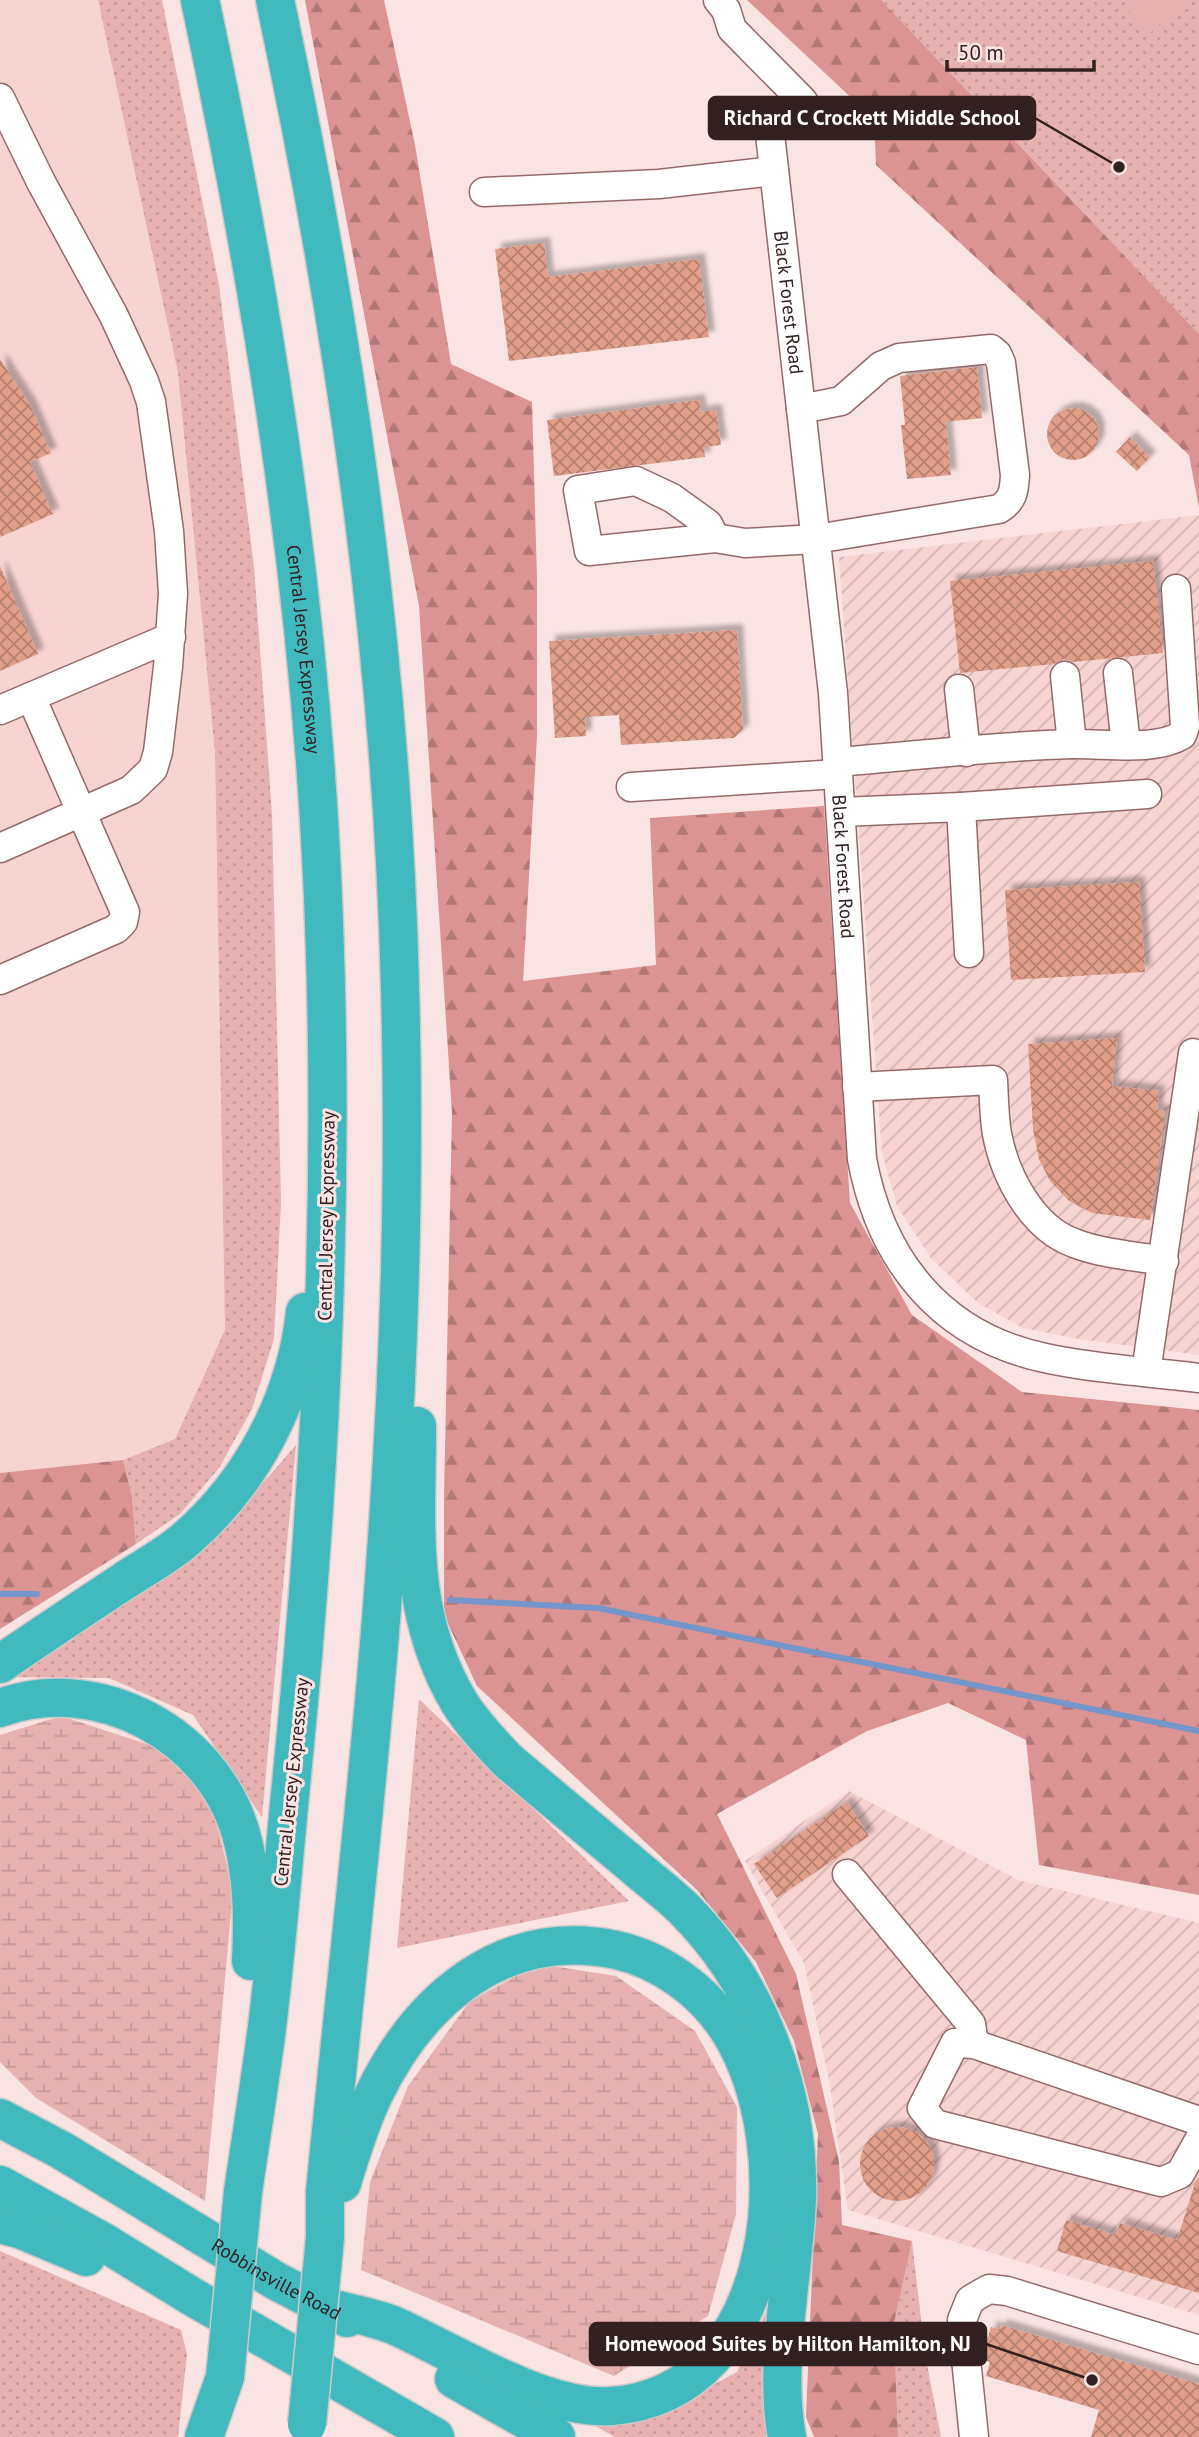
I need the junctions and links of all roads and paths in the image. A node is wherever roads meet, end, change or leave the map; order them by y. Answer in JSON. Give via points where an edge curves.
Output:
{"nodes":[{"id":1,"x":200,"y":0,"type":"edge"},
{"id":2,"x":275,"y":0,"type":"edge"},
{"id":3,"x":719,"y":0,"type":"edge"},
{"id":4,"x":0,"y":98,"type":"edge"},
{"id":5,"x":774,"y":171,"type":"junction"},
{"id":6,"x":484,"y":192,"type":"dead end"},
{"id":7,"x":801,"y":409,"type":"junction"},
{"id":8,"x":715,"y":538,"type":"dead end"},
{"id":9,"x":816,"y":539,"type":"junction"},
{"id":10,"x":1176,"y":589,"type":"dead end"},
{"id":11,"x":170,"y":637,"type":"junction"},
{"id":12,"x":1118,"y":673,"type":"dead end"},
{"id":13,"x":1065,"y":676,"type":"dead end"},
{"id":14,"x":958,"y":689,"type":"dead end"},
{"id":15,"x":31,"y":697,"type":"junction"},
{"id":16,"x":0,"y":710,"type":"edge"},
{"id":17,"x":1072,"y":744,"type":"junction"},
{"id":18,"x":1125,"y":745,"type":"junction"},
{"id":19,"x":966,"y":752,"type":"junction"},
{"id":20,"x":838,"y":768,"type":"junction"},
{"id":21,"x":631,"y":787,"type":"dead end"},
{"id":22,"x":1147,"y":793,"type":"dead end"},
{"id":23,"x":961,"y":807,"type":"junction"},
{"id":24,"x":83,"y":811,"type":"junction"},
{"id":25,"x":841,"y":812,"type":"junction"},
{"id":26,"x":0,"y":848,"type":"edge"},
{"id":27,"x":969,"y":953,"type":"dead end"},
{"id":28,"x":0,"y":980,"type":"edge"},
{"id":29,"x":325,"y":985,"type":"junction"},
{"id":30,"x":400,"y":988,"type":"junction"},
{"id":31,"x":1193,"y":1053,"type":"dead end"},
{"id":32,"x":857,"y":1087,"type":"junction"},
{"id":33,"x":1164,"y":1261,"type":"junction"},
{"id":34,"x":1146,"y":1372,"type":"junction"},
{"id":35,"x":1199,"y":1378,"type":"edge"},
{"id":36,"x":0,"y":1664,"type":"edge"},
{"id":37,"x":0,"y":1708,"type":"edge"},
{"id":38,"x":847,"y":1874,"type":"dead end"},
{"id":39,"x":974,"y":2044,"type":"junction"},
{"id":40,"x":0,"y":2095,"type":"edge"},
{"id":41,"x":0,"y":2118,"type":"edge"},
{"id":42,"x":1199,"y":2121,"type":"edge"},
{"id":43,"x":1199,"y":2140,"type":"edge"},
{"id":44,"x":61,"y":2150,"type":"junction"},
{"id":45,"x":0,"y":2185,"type":"edge"},
{"id":46,"x":243,"y":2192,"type":"junction"},
{"id":47,"x":0,"y":2224,"type":"edge"},
{"id":48,"x":325,"y":2238,"type":"junction"},
{"id":49,"x":191,"y":2296,"type":"junction"},
{"id":50,"x":330,"y":2308,"type":"junction"},
{"id":51,"x":1199,"y":2350,"type":"edge"},
{"id":52,"x":225,"y":2377,"type":"junction"},
{"id":53,"x":306,"y":2433,"type":"edge"},
{"id":54,"x":204,"y":2437,"type":"edge"},
{"id":55,"x":225,"y":2437,"type":"edge"},
{"id":56,"x":435,"y":2437,"type":"edge"},
{"id":57,"x":556,"y":2437,"type":"edge"},
{"id":58,"x":787,"y":2437,"type":"edge"},
{"id":59,"x":974,"y":2437,"type":"edge"}],
"edges":[{"from":1,"to":29,"type":"highway","name":"Central Jersey Expressway","via":[[247,232],[296,568],[311,711]]},
{"from":2,"to":30,"type":"highway","via":[[322,233],[369,560],[385,719]]},
{"from":3,"to":5,"type":"street","name":"Black Forest Road","via":[[732,29],[803,101],[770,134]]},
{"from":4,"to":11,"type":"street","via":[[114,316],[151,402],[169,531]]},
{"from":5,"to":6,"type":"street","via":[[659,184]]},
{"from":5,"to":7,"type":"street","name":"Black Forest Road"},
{"from":7,"to":9,"type":"street","name":"Black Forest Road"},
{"from":7,"to":9,"type":"street","via":[[841,401],[881,366],[899,358],[990,349],[1001,363],[1015,475],[1009,503],[974,515]]},
{"from":8,"to":9,"type":"street","via":[[745,543]]},
{"from":9,"to":20,"type":"street","name":"Black Forest Road"},
{"from":10,"to":18,"type":"street","via":[[1185,726],[1182,735],[1171,742]]},
{"from":11,"to":15,"type":"street"},
{"from":11,"to":24,"type":"street","via":[[153,769],[131,790]]},
{"from":12,"to":18,"type":"street"},
{"from":13,"to":17,"type":"street"},
{"from":14,"to":19,"type":"street"},
{"from":15,"to":16,"type":"street"},
{"from":15,"to":24,"type":"street"},
{"from":17,"to":18,"type":"street"},
{"from":17,"to":19,"type":"street"},
{"from":19,"to":20,"type":"street"},
{"from":20,"to":21,"type":"street"},
{"from":20,"to":25,"type":"street","name":"Black Forest Road"},
{"from":22,"to":23,"type":"street"},
{"from":23,"to":25,"type":"street"},
{"from":23,"to":27,"type":"street"},
{"from":24,"to":26,"type":"street"},
{"from":24,"to":28,"type":"street","via":[[121,900],[123,922]]},
{"from":25,"to":32,"type":"street","name":"Black Forest Road"},
{"from":29,"to":36,"type":"highway","via":[[304,1329],[278,1414],[240,1480],[185,1541]]},
{"from":29,"to":46,"type":"highway","name":"Central Jersey Expressway","via":[[327,1200],[316,1504],[267,2025]]},
{"from":30,"to":48,"type":"highway","via":[[401,1201],[394,1419],[382,1611],[325,2192]]},
{"from":30,"to":58,"type":"highway","via":[[418,1334],[417,1566],[428,1633],[460,1704],[484,1735],[507,1760],[685,1909],[736,1975],[757,2011],[785,2090],[796,2167],[796,2221],[782,2382]]},
{"from":31,"to":33,"type":"street"},
{"from":32,"to":33,"type":"street","via":[[993,1080],[997,1133],[1006,1170],[1044,1226],[1072,1243]]},
{"from":32,"to":34,"type":"street","name":"Black Forest Road","via":[[862,1159],[877,1218],[891,1247],[930,1298],[985,1337],[1015,1350],[1046,1359]]},
{"from":33,"to":34,"type":"street"},
{"from":34,"to":35,"type":"street","name":"Black Forest Road"},
{"from":37,"to":46,"type":"highway","via":[[32,1699],[61,1698],[122,1708],[176,1738],[206,1769],[230,1805],[247,1863],[253,1926]]},
{"from":38,"to":39,"type":"street","via":[[971,2024]]},
{"from":39,"to":42,"type":"street"},
{"from":39,"to":43,"type":"street","via":[[955,2043],[922,2108],[936,2124],[1161,2182],[1180,2174]]},
{"from":40,"to":44,"type":"highway"},
{"from":41,"to":44,"type":"highway","name":"Robbinsville Road"},
{"from":44,"to":50,"type":"highway","name":"Robbinsville Road","via":[[276,2281]]},
{"from":45,"to":49,"type":"highway"},
{"from":46,"to":52,"type":"highway","name":"Central Jersey Expressway","bridge":true},
{"from":47,"to":49,"type":"highway"},
{"from":48,"to":50,"type":"highway","via":[[358,2130],[397,2054],[451,1990],[503,1958],[566,1945],[626,1952],[657,1965],[708,2003],[742,2056],[756,2093],[769,2171],[762,2250],[741,2318],[707,2363],[685,2381],[633,2404],[579,2404],[512,2381],[389,2323]]},
{"from":48,"to":53,"type":"highway","bridge":true},
{"from":49,"to":56,"type":"highway"},
{"from":50,"to":57,"type":"highway","name":"Robbinsville Road"},
{"from":51,"to":59,"type":"street","via":[[989,2289],[970,2300],[962,2319]]},
{"from":52,"to":54,"type":"highway"},
{"from":52,"to":55,"type":"highway","name":"Central Jersey Expressway"}]}
